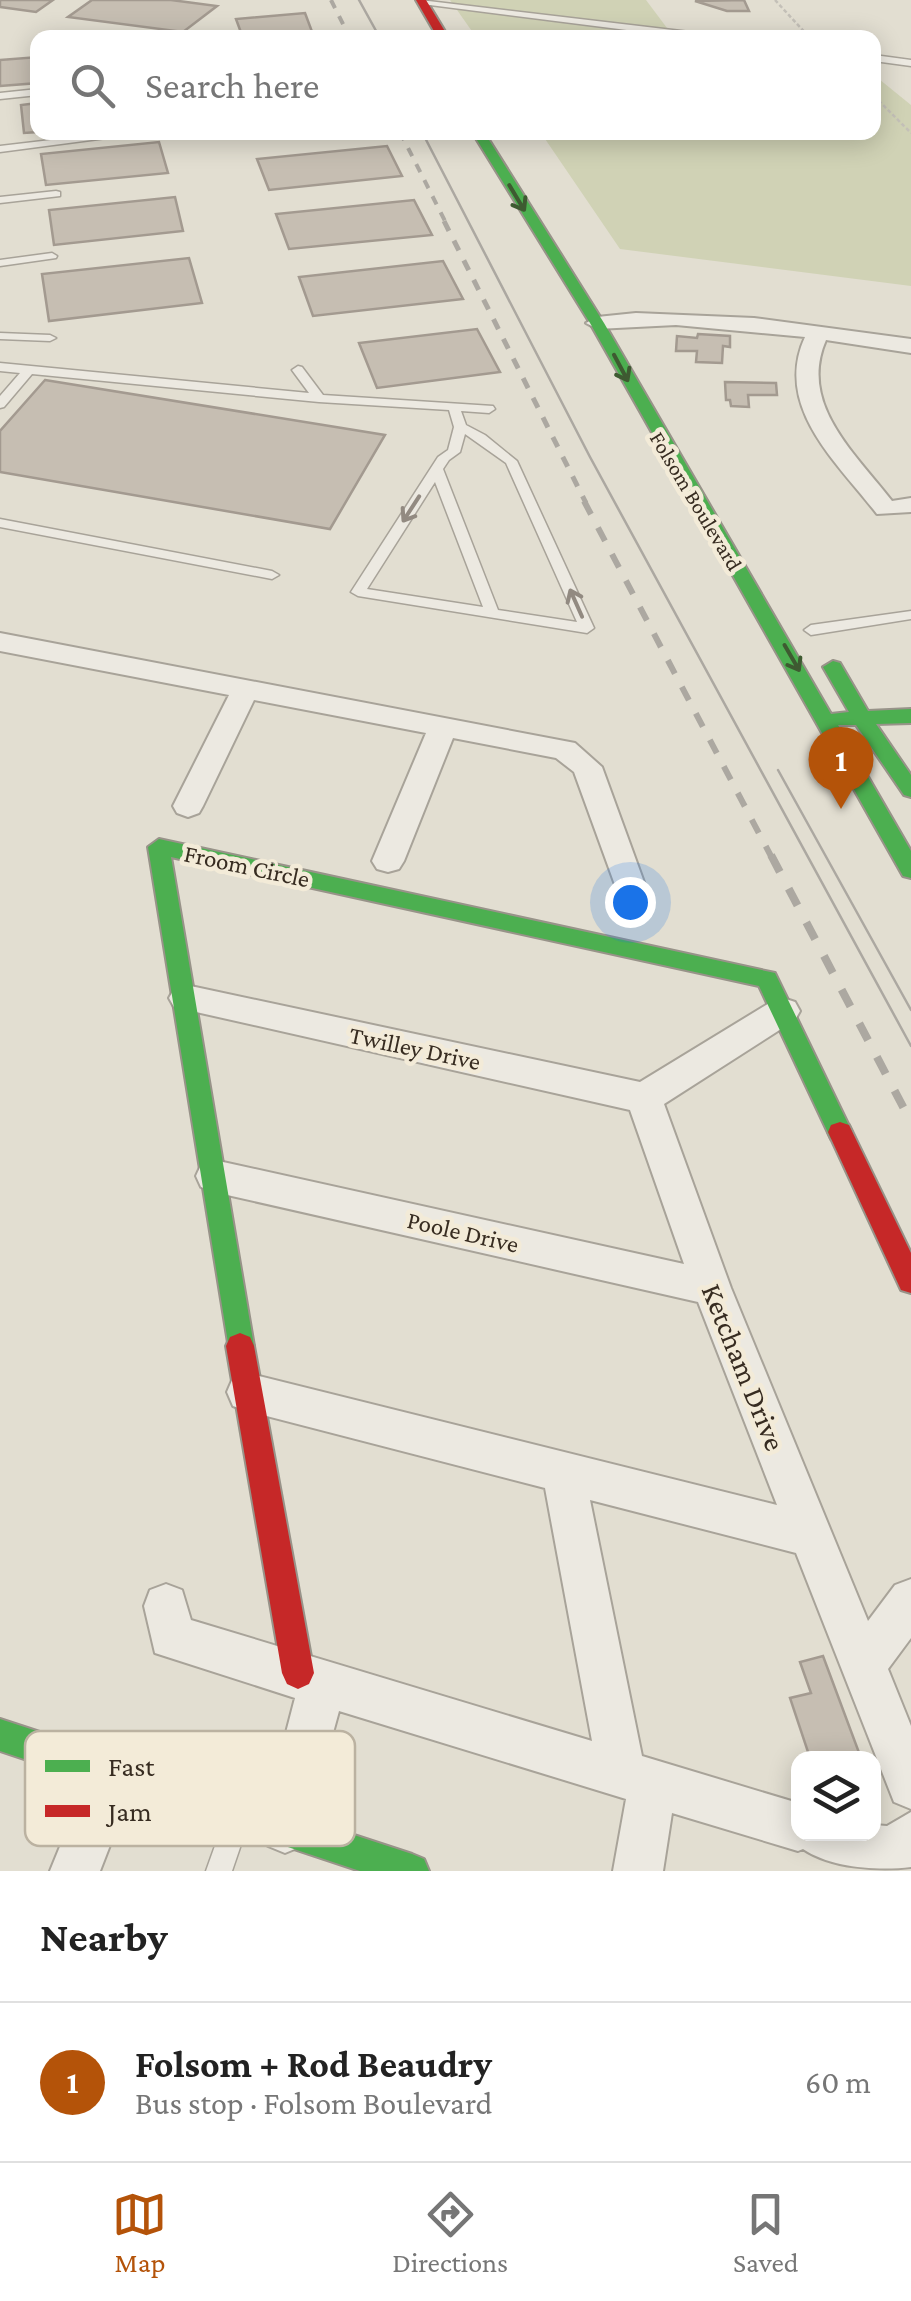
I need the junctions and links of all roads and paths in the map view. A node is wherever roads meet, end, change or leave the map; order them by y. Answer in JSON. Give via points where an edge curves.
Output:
{"nodes":[{"id":1,"x":775,"y":0,"type":"edge"},
{"id":2,"x":413,"y":1,"type":"edge"},
{"id":3,"x":419,"y":30,"type":"edge"},
{"id":4,"x":437,"y":30,"type":"edge"},
{"id":5,"x":650,"y":30,"type":"edge"},
{"id":6,"x":803,"y":30,"type":"edge"},
{"id":7,"x":881,"y":59,"type":"edge"},
{"id":8,"x":911,"y":63,"type":"edge"},
{"id":9,"x":30,"y":93,"type":"edge"},
{"id":10,"x":0,"y":96,"type":"edge"},
{"id":11,"x":881,"y":103,"type":"edge"},
{"id":12,"x":911,"y":134,"type":"edge"},
{"id":13,"x":78,"y":140,"type":"edge"},
{"id":14,"x":483,"y":140,"type":"edge"},
{"id":15,"x":507,"y":140,"type":"edge"},
{"id":16,"x":0,"y":149,"type":"edge"},
{"id":17,"x":56,"y":194,"type":"dead end"},
{"id":18,"x":0,"y":200,"type":"edge"},
{"id":19,"x":52,"y":256,"type":"dead end"},
{"id":20,"x":0,"y":263,"type":"edge"},
{"id":21,"x":608,"y":322,"type":"junction"},
{"id":22,"x":818,"y":333,"type":"junction"},
{"id":23,"x":0,"y":336,"type":"edge"},
{"id":24,"x":50,"y":338,"type":"dead end"},
{"id":25,"x":911,"y":346,"type":"edge"},
{"id":26,"x":0,"y":367,"type":"edge"},
{"id":27,"x":298,"y":370,"type":"dead end"},
{"id":28,"x":28,"y":371,"type":"junction"},
{"id":29,"x":660,"y":385,"type":"dead end"},
{"id":30,"x":319,"y":398,"type":"junction"},
{"id":31,"x":0,"y":404,"type":"edge"},
{"id":32,"x":454,"y":407,"type":"junction"},
{"id":33,"x":489,"y":409,"type":"dead end"},
{"id":34,"x":460,"y":428,"type":"junction"},
{"id":35,"x":489,"y":448,"type":"junction"},
{"id":36,"x":454,"y":452,"type":"junction"},
{"id":37,"x":436,"y":470,"type":"junction"},
{"id":38,"x":911,"y":506,"type":"edge"},
{"id":39,"x":0,"y":523,"type":"edge"},
{"id":40,"x":272,"y":575,"type":"dead end"},
{"id":41,"x":492,"y":614,"type":"junction"},
{"id":42,"x":911,"y":616,"type":"edge"},
{"id":43,"x":806,"y":622,"type":"joint"},
{"id":44,"x":0,"y":642,"type":"edge"},
{"id":45,"x":246,"y":688,"type":"junction"},
{"id":46,"x":861,"y":716,"type":"junction"},
{"id":47,"x":911,"y":716,"type":"edge"},
{"id":48,"x":828,"y":720,"type":"junction"},
{"id":49,"x":443,"y":726,"type":"junction"},
{"id":50,"x":911,"y":790,"type":"edge"},
{"id":51,"x":188,"y":806,"type":"dead end"},
{"id":52,"x":388,"y":861,"type":"dead end"},
{"id":53,"x":911,"y":870,"type":"edge"},
{"id":54,"x":637,"y":907,"type":"dead end"},
{"id":55,"x":186,"y":998,"type":"junction"},
{"id":56,"x":783,"y":1011,"type":"junction"},
{"id":57,"x":644,"y":1098,"type":"junction"},
{"id":58,"x":214,"y":1176,"type":"junction"},
{"id":59,"x":911,"y":1281,"type":"edge"},
{"id":60,"x":712,"y":1288,"type":"junction"},
{"id":61,"x":246,"y":1392,"type":"junction"},
{"id":62,"x":563,"y":1472,"type":"junction"},
{"id":63,"x":811,"y":1536,"type":"junction"},
{"id":64,"x":911,"y":1601,"type":"edge"},
{"id":65,"x":166,"y":1606,"type":"dead end"},
{"id":66,"x":863,"y":1664,"type":"junction"},
{"id":67,"x":311,"y":1677,"type":"junction"},
{"id":68,"x":302,"y":1731,"type":"edge"},
{"id":69,"x":0,"y":1735,"type":"edge"},
{"id":70,"x":25,"y":1743,"type":"edge"},
{"id":71,"x":638,"y":1777,"type":"junction"},
{"id":72,"x":911,"y":1784,"type":"edge"},
{"id":73,"x":791,"y":1825,"type":"edge"},
{"id":74,"x":911,"y":1837,"type":"edge"},
{"id":75,"x":848,"y":1841,"type":"edge"},
{"id":76,"x":86,"y":1846,"type":"edge"},
{"id":77,"x":227,"y":1846,"type":"edge"},
{"id":78,"x":337,"y":1846,"type":"edge"},
{"id":79,"x":76,"y":1871,"type":"edge"},
{"id":80,"x":219,"y":1871,"type":"edge"},
{"id":81,"x":412,"y":1871,"type":"edge"},
{"id":82,"x":638,"y":1871,"type":"edge"}],
"edges":[{"from":1,"to":6,"type":"path"},
{"from":2,"to":3,"type":"main road"},
{"from":2,"to":4,"type":"main road"},
{"from":2,"to":5,"type":"lane"},
{"from":7,"to":8,"type":"lane"},
{"from":9,"to":10,"type":"lane"},
{"from":11,"to":12,"type":"path"},
{"from":13,"to":16,"type":"lane"},
{"from":14,"to":21,"type":"main road","name":"Folsom Boulevard","one_way":true},
{"from":15,"to":21,"type":"main road","name":"Folsom Boulevard"},
{"from":17,"to":18,"type":"lane"},
{"from":19,"to":20,"type":"lane"},
{"from":21,"to":22,"type":"street","via":[[708,319]]},
{"from":21,"to":29,"type":"main road","name":"Folsom Boulevard"},
{"from":21,"to":48,"type":"main road","name":"Folsom Boulevard","one_way":true,"via":[[734,566]]},
{"from":22,"to":25,"type":"street"},
{"from":22,"to":38,"type":"street","via":[[806,363],[812,408],[886,509]]},
{"from":23,"to":24,"type":"lane"},
{"from":26,"to":28,"type":"lane"},
{"from":27,"to":30,"type":"lane"},
{"from":28,"to":30,"type":"lane"},
{"from":28,"to":31,"type":"lane"},
{"from":30,"to":32,"type":"lane"},
{"from":32,"to":33,"type":"lane"},
{"from":32,"to":34,"type":"lane"},
{"from":34,"to":35,"type":"lane","via":[[481,435]]},
{"from":34,"to":36,"type":"lane"},
{"from":35,"to":36,"type":"lane"},
{"from":41,"to":35,"type":"lane","one_way":true,"via":[[587,628],[511,460]]},
{"from":36,"to":37,"type":"lane"},
{"from":37,"to":41,"type":"lane"},
{"from":37,"to":41,"type":"lane","one_way":true,"via":[[358,592]]},
{"from":39,"to":40,"type":"lane"},
{"from":42,"to":43,"type":"lane"},
{"from":43,"to":46,"type":"main road"},
{"from":44,"to":45,"type":"street"},
{"from":45,"to":49,"type":"street"},
{"from":45,"to":51,"type":"street"},
{"from":46,"to":47,"type":"main road"},
{"from":46,"to":48,"type":"main road"},
{"from":46,"to":50,"type":"main road"},
{"from":48,"to":53,"type":"main road","name":"Folsom Boulevard","via":[[841,754]]},
{"from":49,"to":52,"type":"street"},
{"from":49,"to":54,"type":"street","via":[[578,757],[587,766]]},
{"from":55,"to":56,"type":"main road","name":"Froom Circle","via":[[159,847],[767,979]]},
{"from":55,"to":57,"type":"street","name":"Twilley Drive"},
{"from":55,"to":58,"type":"main road","name":"Froom Circle"},
{"from":56,"to":57,"type":"street"},
{"from":56,"to":59,"type":"main road","name":"Froom Circle"},
{"from":57,"to":60,"type":"street","name":"Ketcham Drive"},
{"from":58,"to":60,"type":"street","name":"Poole Drive"},
{"from":58,"to":61,"type":"main road","name":"Froom Circle"},
{"from":60,"to":63,"type":"street","name":"Ketcham Drive"},
{"from":61,"to":62,"type":"street"},
{"from":61,"to":67,"type":"main road","name":"Froom Circle"},
{"from":62,"to":63,"type":"street"},
{"from":62,"to":71,"type":"street"},
{"from":63,"to":66,"type":"street","name":"Ketcham Drive"},
{"from":64,"to":66,"type":"street"},
{"from":65,"to":67,"type":"street","via":[[171,1637]]},
{"from":66,"to":72,"type":"street","name":"Ketcham Drive"},
{"from":67,"to":68,"type":"street"},
{"from":67,"to":71,"type":"street"},
{"from":69,"to":70,"type":"main road"},
{"from":71,"to":73,"type":"street"},
{"from":71,"to":82,"type":"street"},
{"from":74,"to":75,"type":"street","via":[[890,1852]]},
{"from":76,"to":79,"type":"street"},
{"from":77,"to":80,"type":"lane"},
{"from":78,"to":81,"type":"main road"}]}
